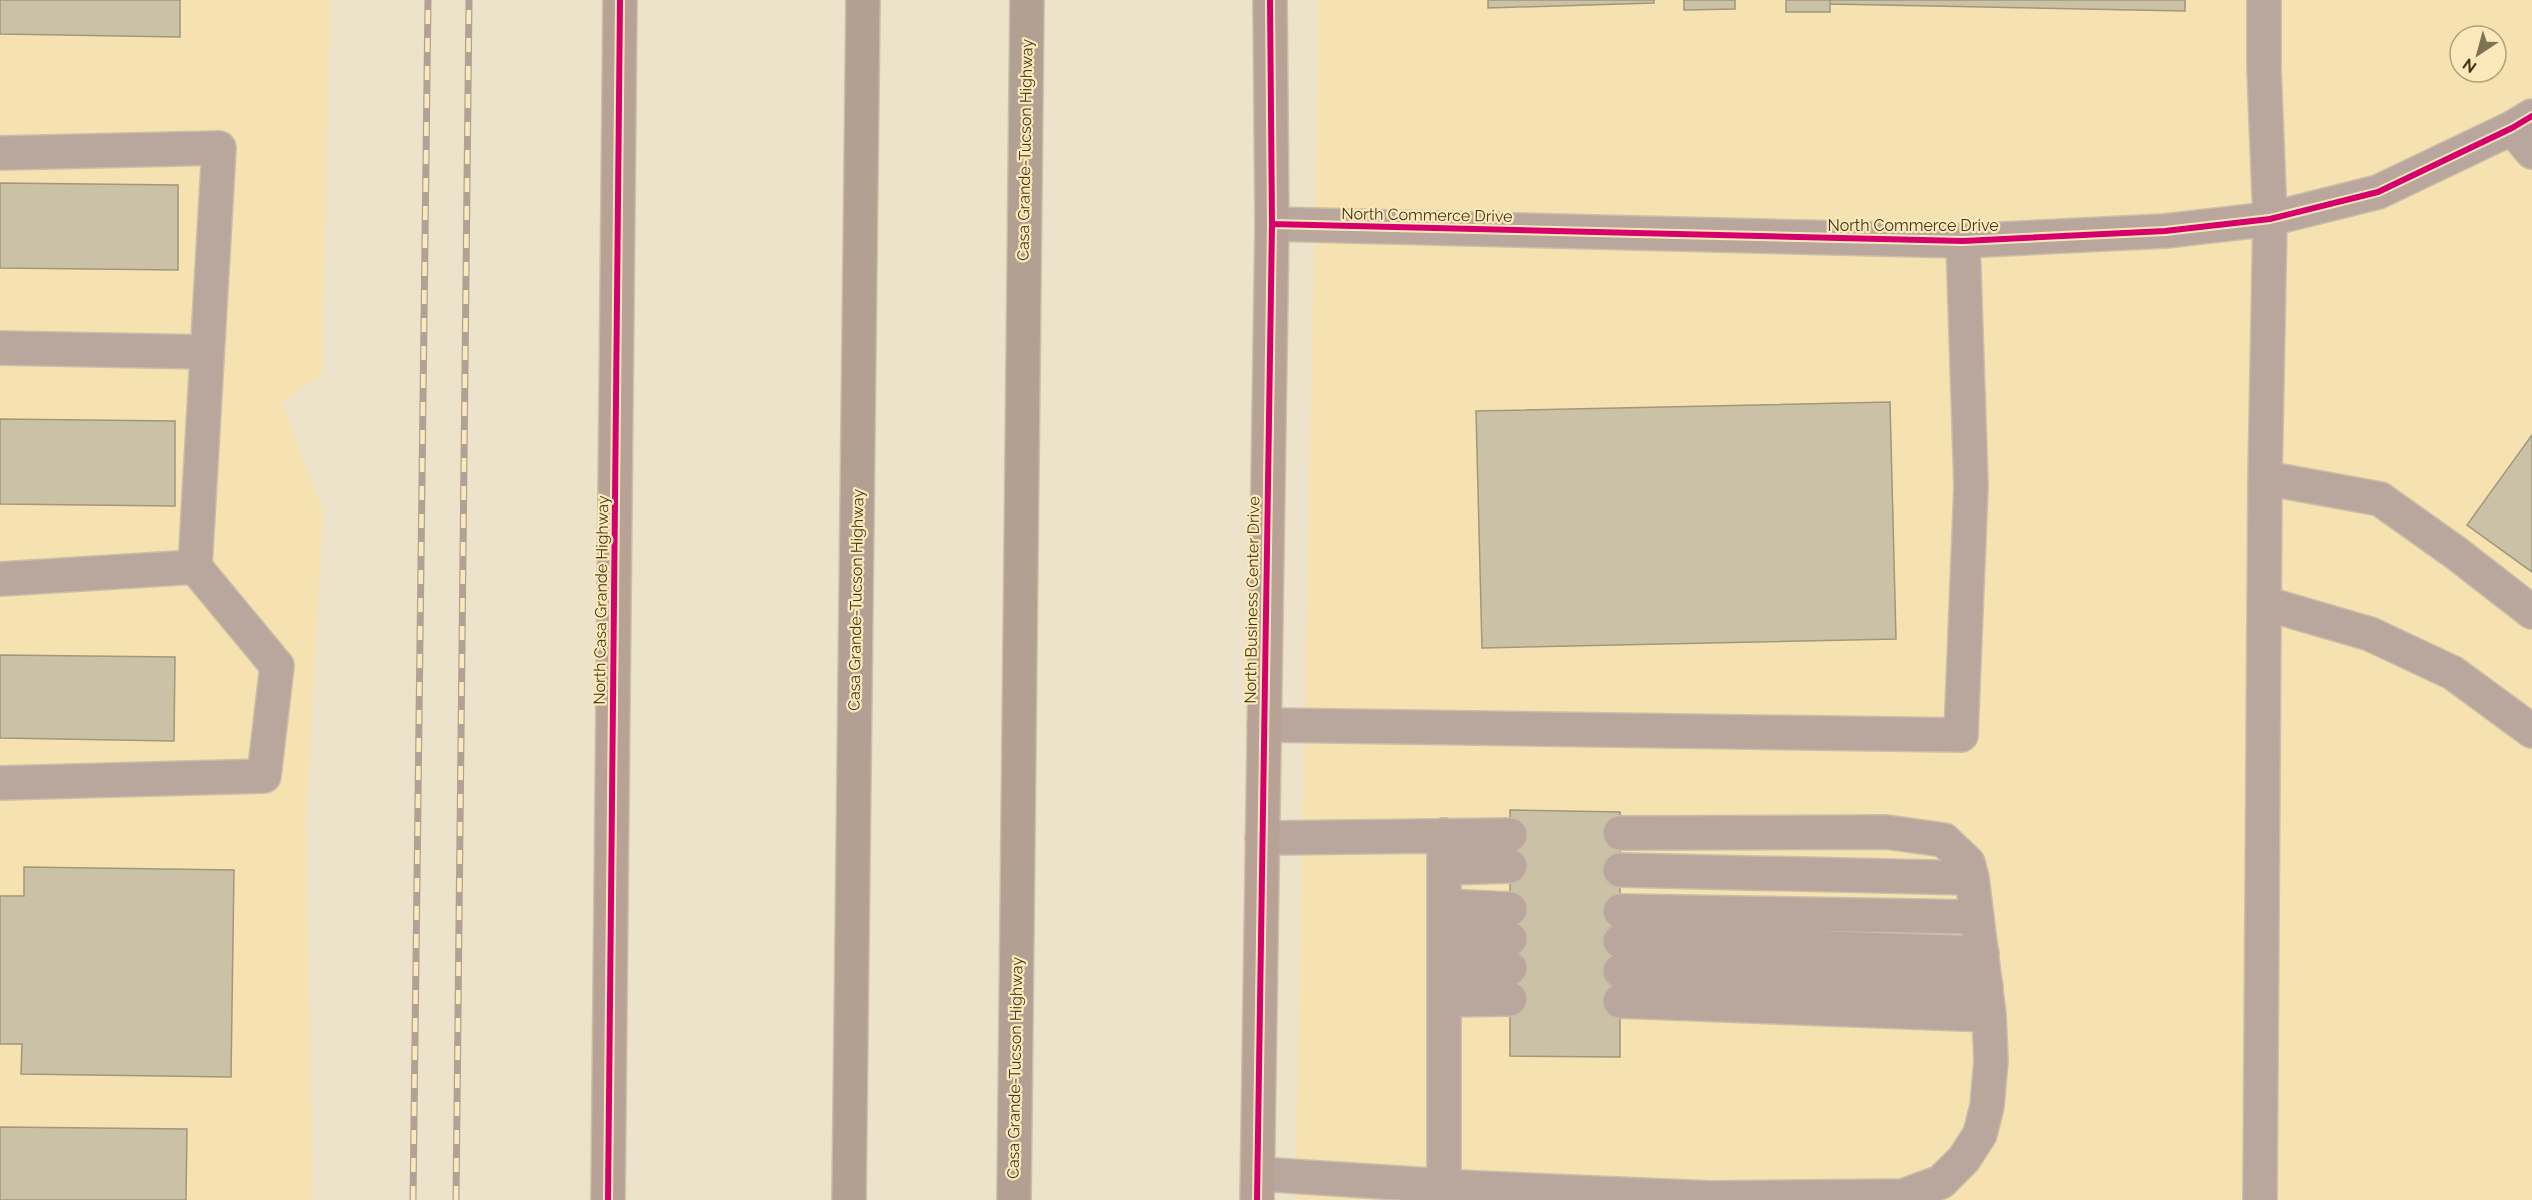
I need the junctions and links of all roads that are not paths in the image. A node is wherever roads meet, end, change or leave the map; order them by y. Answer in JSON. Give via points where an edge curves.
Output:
{"nodes":[{"id":1,"x":620,"y":0,"type":"edge"},
{"id":2,"x":863,"y":0,"type":"edge"},
{"id":3,"x":1027,"y":0,"type":"edge"},
{"id":4,"x":1270,"y":0,"type":"edge"},
{"id":5,"x":2264,"y":0,"type":"edge"},
{"id":6,"x":2525,"y":132,"type":"edge"},
{"id":7,"x":0,"y":153,"type":"edge"},
{"id":8,"x":2270,"y":219,"type":"junction"},
{"id":9,"x":1272,"y":224,"type":"junction"},
{"id":10,"x":1963,"y":241,"type":"junction"},
{"id":11,"x":0,"y":348,"type":"edge"},
{"id":12,"x":206,"y":351,"type":"junction"},
{"id":13,"x":2265,"y":478,"type":"junction"},
{"id":14,"x":195,"y":567,"type":"junction"},
{"id":15,"x":0,"y":579,"type":"edge"},
{"id":16,"x":2264,"y":603,"type":"junction"},
{"id":17,"x":2532,"y":612,"type":"edge"},
{"id":18,"x":1264,"y":725,"type":"junction"},
{"id":19,"x":2532,"y":731,"type":"edge"},
{"id":20,"x":0,"y":783,"type":"edge"},
{"id":21,"x":1620,"y":833,"type":"tunnel mouth"},
{"id":22,"x":1444,"y":835,"type":"junction"},
{"id":23,"x":1262,"y":838,"type":"junction"},
{"id":24,"x":1444,"y":868,"type":"junction"},
{"id":25,"x":1620,"y":870,"type":"tunnel mouth"},
{"id":26,"x":1972,"y":878,"type":"junction"},
{"id":27,"x":1444,"y":906,"type":"junction"},
{"id":28,"x":1977,"y":917,"type":"junction"},
{"id":29,"x":1444,"y":953,"type":"junction"},
{"id":30,"x":1982,"y":953,"type":"junction"},
{"id":31,"x":1510,"y":954,"type":"junction"},
{"id":32,"x":1620,"y":956,"type":"junction"},
{"id":33,"x":1444,"y":1000,"type":"junction"},
{"id":34,"x":1987,"y":1000,"type":"junction"},
{"id":35,"x":1257,"y":1187,"type":"edge"},
{"id":36,"x":1444,"y":1187,"type":"junction"},
{"id":37,"x":608,"y":1200,"type":"edge"},
{"id":38,"x":849,"y":1200,"type":"edge"},
{"id":39,"x":1014,"y":1200,"type":"edge"},
{"id":40,"x":2260,"y":1200,"type":"edge"}],
"edges":[{"from":1,"to":37,"type":"main road","name":"North Casa Grande Highway"},
{"from":2,"to":38,"type":"highway","name":"Casa Grande-Tucson Highway"},
{"from":3,"to":39,"type":"highway","name":"Casa Grande-Tucson Highway"},
{"from":4,"to":9,"type":"main road","name":"North Business Center Drive"},
{"from":5,"to":8,"type":"street"},
{"from":6,"to":8,"type":"street","name":"North Commerce Drive","via":[[2378,192]]},
{"from":7,"to":12,"type":"street","via":[[219,148]]},
{"from":8,"to":10,"type":"street","name":"North Commerce Drive","via":[[2165,231]]},
{"from":8,"to":13,"type":"street"},
{"from":9,"to":10,"type":"street","name":"North Commerce Drive"},
{"from":9,"to":18,"type":"main road","name":"North Business Center Drive"},
{"from":10,"to":18,"type":"street","via":[[1971,486],[1961,735]]},
{"from":11,"to":12,"type":"street"},
{"from":12,"to":14,"type":"street"},
{"from":13,"to":16,"type":"street"},
{"from":13,"to":17,"type":"street","via":[[2380,499]]},
{"from":14,"to":15,"type":"street"},
{"from":14,"to":20,"type":"street","via":[[277,666],[264,776]]},
{"from":16,"to":19,"type":"street","via":[[2370,634],[2453,673]]},
{"from":16,"to":40,"type":"street"},
{"from":18,"to":23,"type":"main road","name":"North Business Center Drive"},
{"from":21,"to":26,"type":"street","via":[[1886,832],[1944,840],[1968,863]]},
{"from":22,"to":23,"type":"street"},
{"from":22,"to":24,"type":"street"},
{"from":22,"to":24,"type":"street","via":[[1510,851]]},
{"from":23,"to":35,"type":"main road","name":"North Business Center Drive"},
{"from":24,"to":27,"type":"street"},
{"from":25,"to":26,"type":"street"},
{"from":26,"to":28,"type":"street"},
{"from":27,"to":29,"type":"street"},
{"from":27,"to":31,"type":"street"},
{"from":28,"to":30,"type":"street"},
{"from":28,"to":32,"type":"street"},
{"from":29,"to":31,"type":"street"},
{"from":29,"to":33,"type":"street"},
{"from":30,"to":32,"type":"street"},
{"from":30,"to":34,"type":"street"},
{"from":31,"to":33,"type":"street"},
{"from":32,"to":34,"type":"street"},
{"from":33,"to":36,"type":"street"},
{"from":34,"to":36,"type":"street","via":[[1991,1061],[1980,1134],[1964,1159],[1941,1182],[1903,1196],[1711,1198]]},
{"from":35,"to":36,"type":"street"}]}
